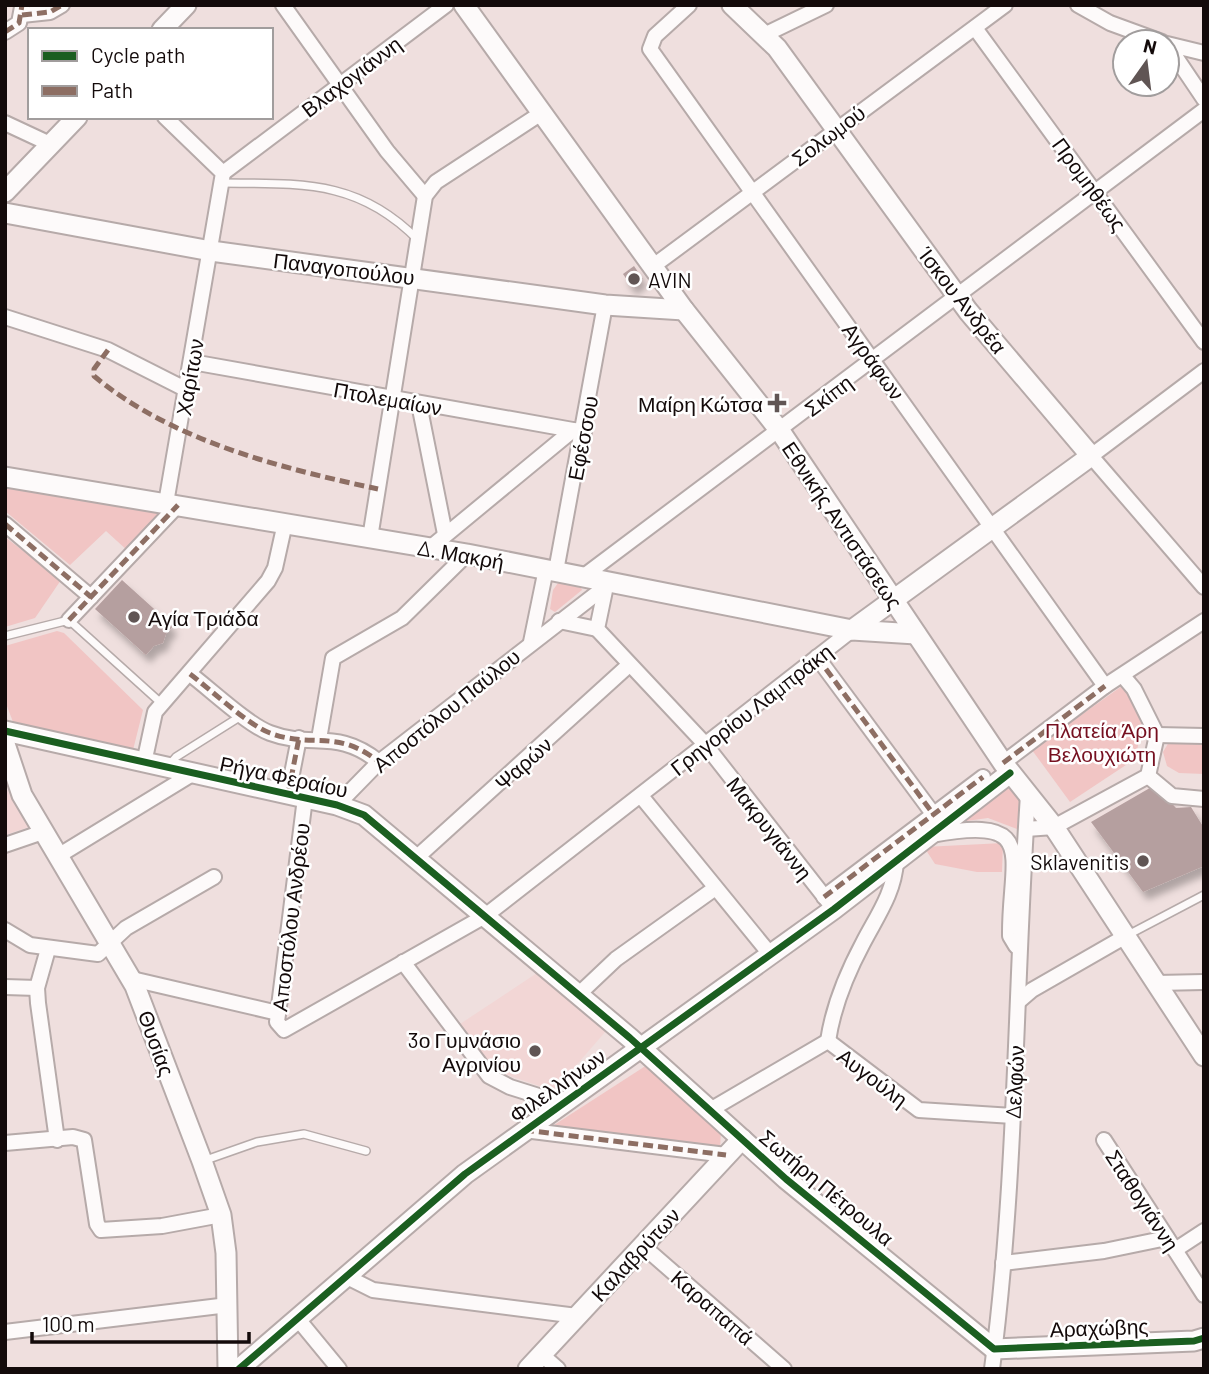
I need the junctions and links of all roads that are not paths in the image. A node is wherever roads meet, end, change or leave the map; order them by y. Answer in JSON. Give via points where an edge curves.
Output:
{"nodes":[{"id":1,"x":62,"y":5,"type":"edge"},
{"id":2,"x":186,"y":5,"type":"edge"},
{"id":3,"x":283,"y":5,"type":"edge"},
{"id":4,"x":446,"y":5,"type":"edge"},
{"id":5,"x":464,"y":5,"type":"edge"},
{"id":6,"x":690,"y":5,"type":"edge"},
{"id":7,"x":732,"y":5,"type":"edge"},
{"id":8,"x":826,"y":5,"type":"edge"},
{"id":9,"x":1005,"y":5,"type":"edge"},
{"id":10,"x":1078,"y":5,"type":"edge"},
{"id":11,"x":22,"y":10,"type":"edge"},
{"id":12,"x":164,"y":28,"type":"edge"},
{"id":13,"x":975,"y":28,"type":"junction"},
{"id":14,"x":1124,"y":28,"type":"edge"},
{"id":15,"x":5,"y":32,"type":"edge"},
{"id":16,"x":764,"y":35,"type":"junction"},
{"id":17,"x":1181,"y":47,"type":"edge"},
{"id":18,"x":1204,"y":53,"type":"edge"},
{"id":19,"x":1181,"y":65,"type":"edge"},
{"id":20,"x":340,"y":83,"type":"junction"},
{"id":21,"x":1204,"y":99,"type":"edge"},
{"id":22,"x":1204,"y":110,"type":"edge"},
{"id":23,"x":540,"y":114,"type":"junction"},
{"id":24,"x":75,"y":119,"type":"edge"},
{"id":25,"x":167,"y":119,"type":"edge"},
{"id":26,"x":5,"y":123,"type":"edge"},
{"id":27,"x":836,"y":128,"type":"junction"},
{"id":28,"x":50,"y":144,"type":"junction"},
{"id":29,"x":222,"y":178,"type":"junction"},
{"id":30,"x":5,"y":192,"type":"edge"},
{"id":31,"x":753,"y":192,"type":"junction"},
{"id":32,"x":1096,"y":192,"type":"junction"},
{"id":33,"x":425,"y":196,"type":"junction"},
{"id":34,"x":5,"y":213,"type":"edge"},
{"id":35,"x":419,"y":242,"type":"junction"},
{"id":36,"x":211,"y":251,"type":"junction"},
{"id":37,"x":652,"y":267,"type":"junction"},
{"id":38,"x":414,"y":277,"type":"junction"},
{"id":39,"x":958,"y":296,"type":"junction"},
{"id":40,"x":605,"y":305,"type":"junction"},
{"id":41,"x":684,"y":310,"type":"junction"},
{"id":42,"x":5,"y":317,"type":"edge"},
{"id":43,"x":1204,"y":342,"type":"edge"},
{"id":44,"x":874,"y":360,"type":"junction"},
{"id":45,"x":192,"y":362,"type":"junction"},
{"id":46,"x":1204,"y":371,"type":"edge"},
{"id":47,"x":187,"y":390,"type":"junction"},
{"id":48,"x":394,"y":399,"type":"junction"},
{"id":49,"x":419,"y":404,"type":"junction"},
{"id":50,"x":578,"y":431,"type":"junction"},
{"id":51,"x":780,"y":431,"type":"junction"},
{"id":52,"x":1091,"y":456,"type":"junction"},
{"id":53,"x":5,"y":477,"type":"edge"},
{"id":54,"x":172,"y":504,"type":"junction"},
{"id":55,"x":285,"y":523,"type":"junction"},
{"id":56,"x":5,"y":524,"type":"edge"},
{"id":57,"x":993,"y":528,"type":"junction"},
{"id":58,"x":445,"y":534,"type":"junction"},
{"id":59,"x":370,"y":538,"type":"junction"},
{"id":60,"x":429,"y":548,"type":"junction"},
{"id":61,"x":467,"y":554,"type":"junction"},
{"id":62,"x":551,"y":570,"type":"junction"},
{"id":63,"x":584,"y":576,"type":"junction"},
{"id":64,"x":606,"y":584,"type":"junction"},
{"id":65,"x":1204,"y":587,"type":"edge"},
{"id":66,"x":91,"y":597,"type":"junction"},
{"id":67,"x":892,"y":599,"type":"junction"},
{"id":68,"x":69,"y":620,"type":"junction"},
{"id":69,"x":559,"y":621,"type":"junction"},
{"id":70,"x":1204,"y":621,"type":"edge"},
{"id":71,"x":597,"y":629,"type":"junction"},
{"id":72,"x":852,"y":629,"type":"junction"},
{"id":73,"x":916,"y":634,"type":"junction"},
{"id":74,"x":5,"y":636,"type":"edge"},
{"id":75,"x":531,"y":642,"type":"junction"},
{"id":76,"x":817,"y":657,"type":"junction"},
{"id":77,"x":629,"y":665,"type":"junction"},
{"id":78,"x":190,"y":674,"type":"junction"},
{"id":79,"x":1124,"y":676,"type":"junction"},
{"id":80,"x":1105,"y":686,"type":"junction"},
{"id":81,"x":161,"y":703,"type":"junction"},
{"id":82,"x":243,"y":715,"type":"junction"},
{"id":83,"x":5,"y":731,"type":"edge"},
{"id":84,"x":1157,"y":735,"type":"junction"},
{"id":85,"x":1204,"y":736,"type":"edge"},
{"id":86,"x":299,"y":738,"type":"junction"},
{"id":87,"x":318,"y":739,"type":"junction"},
{"id":88,"x":704,"y":743,"type":"junction"},
{"id":89,"x":5,"y":744,"type":"edge"},
{"id":90,"x":379,"y":762,"type":"junction"},
{"id":91,"x":144,"y":763,"type":"junction"},
{"id":92,"x":168,"y":768,"type":"junction"},
{"id":93,"x":1007,"y":768,"type":"junction"},
{"id":94,"x":192,"y":774,"type":"junction"},
{"id":95,"x":1148,"y":776,"type":"junction"},
{"id":96,"x":983,"y":777,"type":"dead end"},
{"id":97,"x":1028,"y":794,"type":"junction"},
{"id":98,"x":296,"y":796,"type":"junction"},
{"id":99,"x":641,"y":796,"type":"junction"},
{"id":100,"x":1204,"y":799,"type":"edge"},
{"id":101,"x":337,"y":804,"type":"junction"},
{"id":102,"x":934,"y":815,"type":"junction"},
{"id":103,"x":1054,"y":827,"type":"junction"},
{"id":104,"x":1026,"y":829,"type":"junction"},
{"id":105,"x":43,"y":832,"type":"junction"},
{"id":106,"x":923,"y":837,"type":"junction"},
{"id":107,"x":5,"y":845,"type":"edge"},
{"id":108,"x":58,"y":856,"type":"junction"},
{"id":109,"x":415,"y":859,"type":"junction"},
{"id":110,"x":896,"y":862,"type":"junction"},
{"id":111,"x":214,"y":877,"type":"dead end"},
{"id":112,"x":714,"y":889,"type":"junction"},
{"id":113,"x":1204,"y":895,"type":"edge"},
{"id":114,"x":829,"y":903,"type":"junction"},
{"id":115,"x":485,"y":916,"type":"junction"},
{"id":116,"x":5,"y":930,"type":"edge"},
{"id":117,"x":1126,"y":936,"type":"junction"},
{"id":118,"x":110,"y":943,"type":"junction"},
{"id":119,"x":48,"y":948,"type":"junction"},
{"id":120,"x":1019,"y":950,"type":"junction"},
{"id":121,"x":770,"y":954,"type":"junction"},
{"id":122,"x":403,"y":962,"type":"junction"},
{"id":123,"x":132,"y":979,"type":"junction"},
{"id":124,"x":1204,"y":982,"type":"edge"},
{"id":125,"x":1157,"y":983,"type":"junction"},
{"id":126,"x":5,"y":987,"type":"edge"},
{"id":127,"x":37,"y":988,"type":"junction"},
{"id":128,"x":579,"y":994,"type":"junction"},
{"id":129,"x":1018,"y":1002,"type":"junction"},
{"id":130,"x":278,"y":1013,"type":"junction"},
{"id":131,"x":287,"y":1029,"type":"joint"},
{"id":132,"x":828,"y":1041,"type":"junction"},
{"id":133,"x":641,"y":1048,"type":"junction"},
{"id":134,"x":1204,"y":1056,"type":"edge"},
{"id":135,"x":561,"y":1103,"type":"junction"},
{"id":136,"x":710,"y":1110,"type":"junction"},
{"id":137,"x":1013,"y":1116,"type":"junction"},
{"id":138,"x":524,"y":1130,"type":"junction"},
{"id":139,"x":742,"y":1139,"type":"junction"},
{"id":140,"x":57,"y":1140,"type":"junction"},
{"id":141,"x":1104,"y":1140,"type":"dead end"},
{"id":142,"x":5,"y":1143,"type":"edge"},
{"id":143,"x":366,"y":1151,"type":"dead end"},
{"id":144,"x":726,"y":1156,"type":"junction"},
{"id":145,"x":202,"y":1161,"type":"junction"},
{"id":146,"x":221,"y":1214,"type":"junction"},
{"id":147,"x":1204,"y":1231,"type":"edge"},
{"id":148,"x":1171,"y":1244,"type":"junction"},
{"id":149,"x":643,"y":1246,"type":"junction"},
{"id":150,"x":1003,"y":1264,"type":"junction"},
{"id":151,"x":345,"y":1276,"type":"junction"},
{"id":152,"x":1204,"y":1295,"type":"edge"},
{"id":153,"x":228,"y":1306,"type":"junction"},
{"id":154,"x":577,"y":1316,"type":"junction"},
{"id":155,"x":298,"y":1318,"type":"junction"},
{"id":156,"x":5,"y":1332,"type":"edge"},
{"id":157,"x":1204,"y":1338,"type":"edge"},
{"id":158,"x":994,"y":1349,"type":"junction"},
{"id":159,"x":534,"y":1361,"type":"edge"},
{"id":160,"x":228,"y":1369,"type":"edge"},
{"id":161,"x":239,"y":1369,"type":"edge"},
{"id":162,"x":339,"y":1369,"type":"edge"},
{"id":163,"x":558,"y":1369,"type":"edge"},
{"id":164,"x":784,"y":1369,"type":"edge"},
{"id":165,"x":992,"y":1369,"type":"edge"}],
"edges":[{"from":1,"to":11,"type":"street","via":[[50,12]]},
{"from":2,"to":12,"type":"street"},
{"from":3,"to":20,"type":"street"},
{"from":4,"to":20,"type":"street","name":"Βλαχογιάννη"},
{"from":5,"to":23,"type":"street","name":"Εθνικής Αντιστάσεως"},
{"from":6,"to":31,"type":"street","name":"Αγράφων","via":[[655,36],[650,49]]},
{"from":7,"to":16,"type":"street","name":"Ίσκου Ανδρέα"},
{"from":8,"to":16,"type":"street"},
{"from":9,"to":13,"type":"street","name":"Σολωμού"},
{"from":10,"to":14,"type":"street"},
{"from":11,"to":15,"type":"street","via":[[19,23]]},
{"from":13,"to":27,"type":"street","name":"Σολωμού"},
{"from":13,"to":32,"type":"street","name":"Προμηθέως"},
{"from":16,"to":27,"type":"street","name":"Ίσκου Ανδρέα"},
{"from":17,"to":18,"type":"street"},
{"from":19,"to":21,"type":"street"},
{"from":20,"to":29,"type":"street","name":"Βλαχογιάννη"},
{"from":20,"to":33,"type":"street"},
{"from":22,"to":32,"type":"street","name":"Σκίπη"},
{"from":23,"to":33,"type":"street","via":[[436,182]]},
{"from":23,"to":37,"type":"street","name":"Εθνικής Αντιστάσεως"},
{"from":24,"to":28,"type":"street"},
{"from":25,"to":29,"type":"street"},
{"from":26,"to":28,"type":"street"},
{"from":27,"to":31,"type":"street","name":"Σολωμού"},
{"from":27,"to":39,"type":"street","name":"Ίσκου Ανδρέα"},
{"from":28,"to":30,"type":"street"},
{"from":29,"to":35,"type":"lane","via":[[334,188],[372,203]]},
{"from":29,"to":36,"type":"street","name":"Χαρίτων"},
{"from":31,"to":37,"type":"street","name":"Σολωμού"},
{"from":31,"to":44,"type":"street","name":"Αγράφων"},
{"from":32,"to":39,"type":"street","name":"Σκίπη"},
{"from":32,"to":43,"type":"street","name":"Προμηθέως"},
{"from":33,"to":35,"type":"street"},
{"from":34,"to":36,"type":"street","name":"Παναγοπούλου"},
{"from":35,"to":38,"type":"street"},
{"from":36,"to":38,"type":"street","name":"Παναγοπούλου"},
{"from":36,"to":45,"type":"street","name":"Χαρίτων"},
{"from":37,"to":41,"type":"street","name":"Εθνικής Αντιστάσεως"},
{"from":38,"to":40,"type":"street","name":"Παναγοπούλου"},
{"from":38,"to":48,"type":"street"},
{"from":39,"to":44,"type":"street","name":"Σκίπη"},
{"from":39,"to":52,"type":"street","name":"Ίσκου Ανδρέα"},
{"from":40,"to":41,"type":"street","name":"Παναγοπούλου"},
{"from":40,"to":50,"type":"street","name":"Εφέσσου"},
{"from":41,"to":51,"type":"street","name":"Εθνικής Αντιστάσεως"},
{"from":42,"to":47,"type":"street","via":[[108,350]]},
{"from":44,"to":51,"type":"street","name":"Σκίπη"},
{"from":44,"to":57,"type":"street","name":"Αγράφων"},
{"from":45,"to":47,"type":"street","name":"Χαρίτων"},
{"from":45,"to":48,"type":"street","name":"Πτολεμαίων"},
{"from":46,"to":52,"type":"street","name":"Γρηγορίου Λαμπράκη"},
{"from":47,"to":54,"type":"street","name":"Χαρίτων"},
{"from":48,"to":49,"type":"street","name":"Πτολεμαίων"},
{"from":48,"to":59,"type":"street"},
{"from":49,"to":50,"type":"street","name":"Πτολεμαίων"},
{"from":49,"to":58,"type":"street"},
{"from":50,"to":58,"type":"street"},
{"from":50,"to":62,"type":"street","name":"Εφέσσου"},
{"from":51,"to":63,"type":"street","name":"Σκίπη"},
{"from":51,"to":67,"type":"street","name":"Εθνικής Αντιστάσεως"},
{"from":52,"to":57,"type":"street","name":"Γρηγορίου Λαμπράκη"},
{"from":52,"to":65,"type":"street","name":"Ίσκου Ανδρέα"},
{"from":53,"to":54,"type":"street","name":"Δ. Μακρή"},
{"from":54,"to":55,"type":"street","name":"Δ. Μακρή"},
{"from":54,"to":66,"type":"street"},
{"from":55,"to":59,"type":"street","name":"Δ. Μακρή"},
{"from":55,"to":78,"type":"street","via":[[268,581]]},
{"from":56,"to":66,"type":"street"},
{"from":57,"to":67,"type":"street","name":"Γρηγορίου Λαμπράκη"},
{"from":57,"to":80,"type":"street","name":"Αγράφων"},
{"from":58,"to":60,"type":"street"},
{"from":59,"to":60,"type":"street","name":"Δ. Μακρή"},
{"from":60,"to":61,"type":"street","name":"Δ. Μακρή"},
{"from":61,"to":62,"type":"street","name":"Δ. Μακρή"},
{"from":61,"to":87,"type":"street","via":[[402,618],[333,658]]},
{"from":62,"to":63,"type":"street","name":"Δ. Μακρή"},
{"from":62,"to":75,"type":"street","name":"Εφέσσου"},
{"from":63,"to":64,"type":"street","name":"Δ. Μακρή"},
{"from":64,"to":69,"type":"street","name":"Αποστόλου Παύλου"},
{"from":64,"to":71,"type":"street"},
{"from":64,"to":72,"type":"street","name":"Δ. Μακρή"},
{"from":66,"to":68,"type":"street"},
{"from":67,"to":72,"type":"street","name":"Γρηγορίου Λαμπράκη"},
{"from":67,"to":73,"type":"street","name":"Εθνικής Αντιστάσεως"},
{"from":68,"to":74,"type":"lane"},
{"from":68,"to":81,"type":"lane"},
{"from":69,"to":71,"type":"street"},
{"from":69,"to":75,"type":"street","name":"Αποστόλου Παύλου"},
{"from":70,"to":79,"type":"street"},
{"from":71,"to":77,"type":"street","name":"Μακρυγιάννη"},
{"from":72,"to":73,"type":"street","name":"Δ. Μακρή"},
{"from":72,"to":76,"type":"street","name":"Γρηγορίου Λαμπράκη"},
{"from":73,"to":93,"type":"street","name":"Εθνικής Αντιστάσεως"},
{"from":75,"to":90,"type":"street","name":"Αποστόλου Παύλου"},
{"from":76,"to":88,"type":"street","name":"Γρηγορίου Λαμπράκη"},
{"from":76,"to":102,"type":"street"},
{"from":77,"to":88,"type":"street","name":"Μακρυγιάννη"},
{"from":77,"to":109,"type":"street","name":"Ψαρών"},
{"from":78,"to":81,"type":"street"},
{"from":78,"to":82,"type":"street"},
{"from":79,"to":80,"type":"street"},
{"from":79,"to":84,"type":"street"},
{"from":80,"to":93,"type":"street"},
{"from":81,"to":91,"type":"street","via":[[152,720]]},
{"from":82,"to":86,"type":"street","via":[[272,734]]},
{"from":82,"to":92,"type":"lane","via":[[176,757]]},
{"from":83,"to":91,"type":"street","name":"Ρήγα Φεραίου"},
{"from":84,"to":85,"type":"street"},
{"from":84,"to":95,"type":"street"},
{"from":86,"to":87,"type":"street"},
{"from":86,"to":98,"type":"street","name":"Αποστόλου Ανδρέου"},
{"from":87,"to":90,"type":"street","via":[[353,744]]},
{"from":88,"to":99,"type":"street","name":"Γρηγορίου Λαμπράκη"},
{"from":88,"to":114,"type":"street","name":"Μακρυγιάννη"},
{"from":89,"to":105,"type":"street","name":"Θυσίας","via":[[22,795]]},
{"from":90,"to":101,"type":"street","name":"Αποστόλου Παύλου"},
{"from":91,"to":92,"type":"street","name":"Ρήγα Φεραίου"},
{"from":92,"to":94,"type":"street","name":"Ρήγα Φεραίου"},
{"from":93,"to":97,"type":"street","name":"Εθνικής Αντιστάσεως"},
{"from":93,"to":106,"type":"street","name":"Φιλελλήνων"},
{"from":94,"to":98,"type":"street","name":"Ρήγα Φεραίου"},
{"from":94,"to":108,"type":"street"},
{"from":95,"to":100,"type":"street","via":[[1172,796]]},
{"from":95,"to":103,"type":"street"},
{"from":96,"to":102,"type":"street"},
{"from":97,"to":103,"type":"street","name":"Εθνικής Αντιστάσεως"},
{"from":97,"to":104,"type":"street","name":"Δελφών"},
{"from":98,"to":101,"type":"street","name":"Ρήγα Φεραίου"},
{"from":98,"to":130,"type":"street","name":"Αποστόλου Ανδρέου"},
{"from":99,"to":112,"type":"street"},
{"from":99,"to":115,"type":"street","name":"Γρηγορίου Λαμπράκη"},
{"from":101,"to":109,"type":"street","name":"Ρήγα Φεραίου","via":[[363,815]]},
{"from":102,"to":114,"type":"street"},
{"from":103,"to":104,"type":"street"},
{"from":103,"to":117,"type":"street","name":"Εθνικής Αντιστάσεως"},
{"from":104,"to":120,"type":"street","name":"Δελφών"},
{"from":105,"to":107,"type":"street"},
{"from":105,"to":108,"type":"street","name":"Θυσίας"},
{"from":106,"to":110,"type":"street","name":"Φιλελλήνων"},
{"from":106,"to":120,"type":"street","via":[[975,829],[1005,836],[1014,856],[1010,936]]},
{"from":108,"to":118,"type":"street","name":"Θυσίας"},
{"from":109,"to":115,"type":"street","name":"Ρήγα Φεραίου"},
{"from":110,"to":114,"type":"street","name":"Φιλελλήνων"},
{"from":110,"to":132,"type":"street","via":[[892,888],[861,945],[839,998]]},
{"from":111,"to":118,"type":"street","via":[[126,928]]},
{"from":112,"to":121,"type":"street"},
{"from":112,"to":128,"type":"street","via":[[616,960]]},
{"from":113,"to":117,"type":"lane"},
{"from":114,"to":121,"type":"street","name":"Φιλελλήνων"},
{"from":115,"to":122,"type":"street","name":"Γρηγορίου Λαμπράκη"},
{"from":115,"to":128,"type":"street","name":"Ρήγα Φεραίου"},
{"from":116,"to":119,"type":"street","via":[[30,946]]},
{"from":117,"to":125,"type":"street","name":"Εθνικής Αντιστάσεως"},
{"from":117,"to":129,"type":"street"},
{"from":118,"to":119,"type":"street","via":[[98,954]]},
{"from":118,"to":123,"type":"street","name":"Θυσίας"},
{"from":119,"to":127,"type":"street"},
{"from":120,"to":129,"type":"street","name":"Δελφών"},
{"from":121,"to":133,"type":"street","name":"Φιλελλήνων"},
{"from":122,"to":131,"type":"street","name":"Γρηγορίου Λαμπράκη"},
{"from":122,"to":135,"type":"street","via":[[489,1076]]},
{"from":123,"to":130,"type":"street"},
{"from":123,"to":145,"type":"street","name":"Θυσίας"},
{"from":124,"to":125,"type":"street"},
{"from":125,"to":134,"type":"street","name":"Εθνικής Αντιστάσεως"},
{"from":126,"to":127,"type":"street"},
{"from":127,"to":140,"type":"street"},
{"from":128,"to":133,"type":"street","name":"Ρήγα Φεραίου"},
{"from":129,"to":137,"type":"street","name":"Δελφών"},
{"from":130,"to":131,"type":"street","name":"Αποστόλου Ανδρέου","via":[[278,1026]]},
{"from":132,"to":136,"type":"street","name":"Αυγούλη"},
{"from":132,"to":137,"type":"street","name":"Αυγούλη","via":[[919,1110]]},
{"from":133,"to":135,"type":"street","name":"Φιλελλήνων"},
{"from":133,"to":136,"type":"street","name":"Σωτήρη Πέτρουλα"},
{"from":135,"to":138,"type":"street","name":"Φιλελλήνων"},
{"from":136,"to":139,"type":"street","name":"Σωτήρη Πέτρουλα"},
{"from":137,"to":150,"type":"street","name":"Δελφών"},
{"from":138,"to":144,"type":"street"},
{"from":138,"to":151,"type":"street","name":"Φιλελλήνων"},
{"from":139,"to":144,"type":"street","name":"Καλαβρύτων"},
{"from":139,"to":158,"type":"street","name":"Σωτήρη Πέτρουλα"},
{"from":140,"to":142,"type":"street"},
{"from":140,"to":146,"type":"street","via":[[84,1140],[97,1224],[102,1230],[162,1226]]},
{"from":141,"to":148,"type":"street","name":"Σταθογιάννη"},
{"from":143,"to":145,"type":"lane","via":[[304,1134],[257,1142]]},
{"from":144,"to":149,"type":"street","name":"Καλαβρύτων"},
{"from":145,"to":146,"type":"street","name":"Θυσίας"},
{"from":146,"to":153,"type":"street","name":"Θυσίας"},
{"from":147,"to":148,"type":"street"},
{"from":148,"to":150,"type":"street"},
{"from":148,"to":152,"type":"street","name":"Σταθογιάννη"},
{"from":149,"to":154,"type":"street","name":"Καλαβρύτων"},
{"from":149,"to":164,"type":"street","name":"Καραπαπά"},
{"from":150,"to":158,"type":"street","name":"Δελφών"},
{"from":151,"to":154,"type":"street","via":[[373,1290]]},
{"from":151,"to":155,"type":"street","name":"Φιλελλήνων"},
{"from":153,"to":156,"type":"street"},
{"from":153,"to":160,"type":"street","name":"Θυσίας"},
{"from":154,"to":159,"type":"street","name":"Καλαβρύτων"},
{"from":155,"to":161,"type":"street","name":"Φιλελλήνων"},
{"from":155,"to":162,"type":"street"},
{"from":157,"to":158,"type":"street","name":"Αραχώβης"},
{"from":158,"to":165,"type":"street","name":"Δελφών"},
{"from":159,"to":163,"type":"street"}]}
